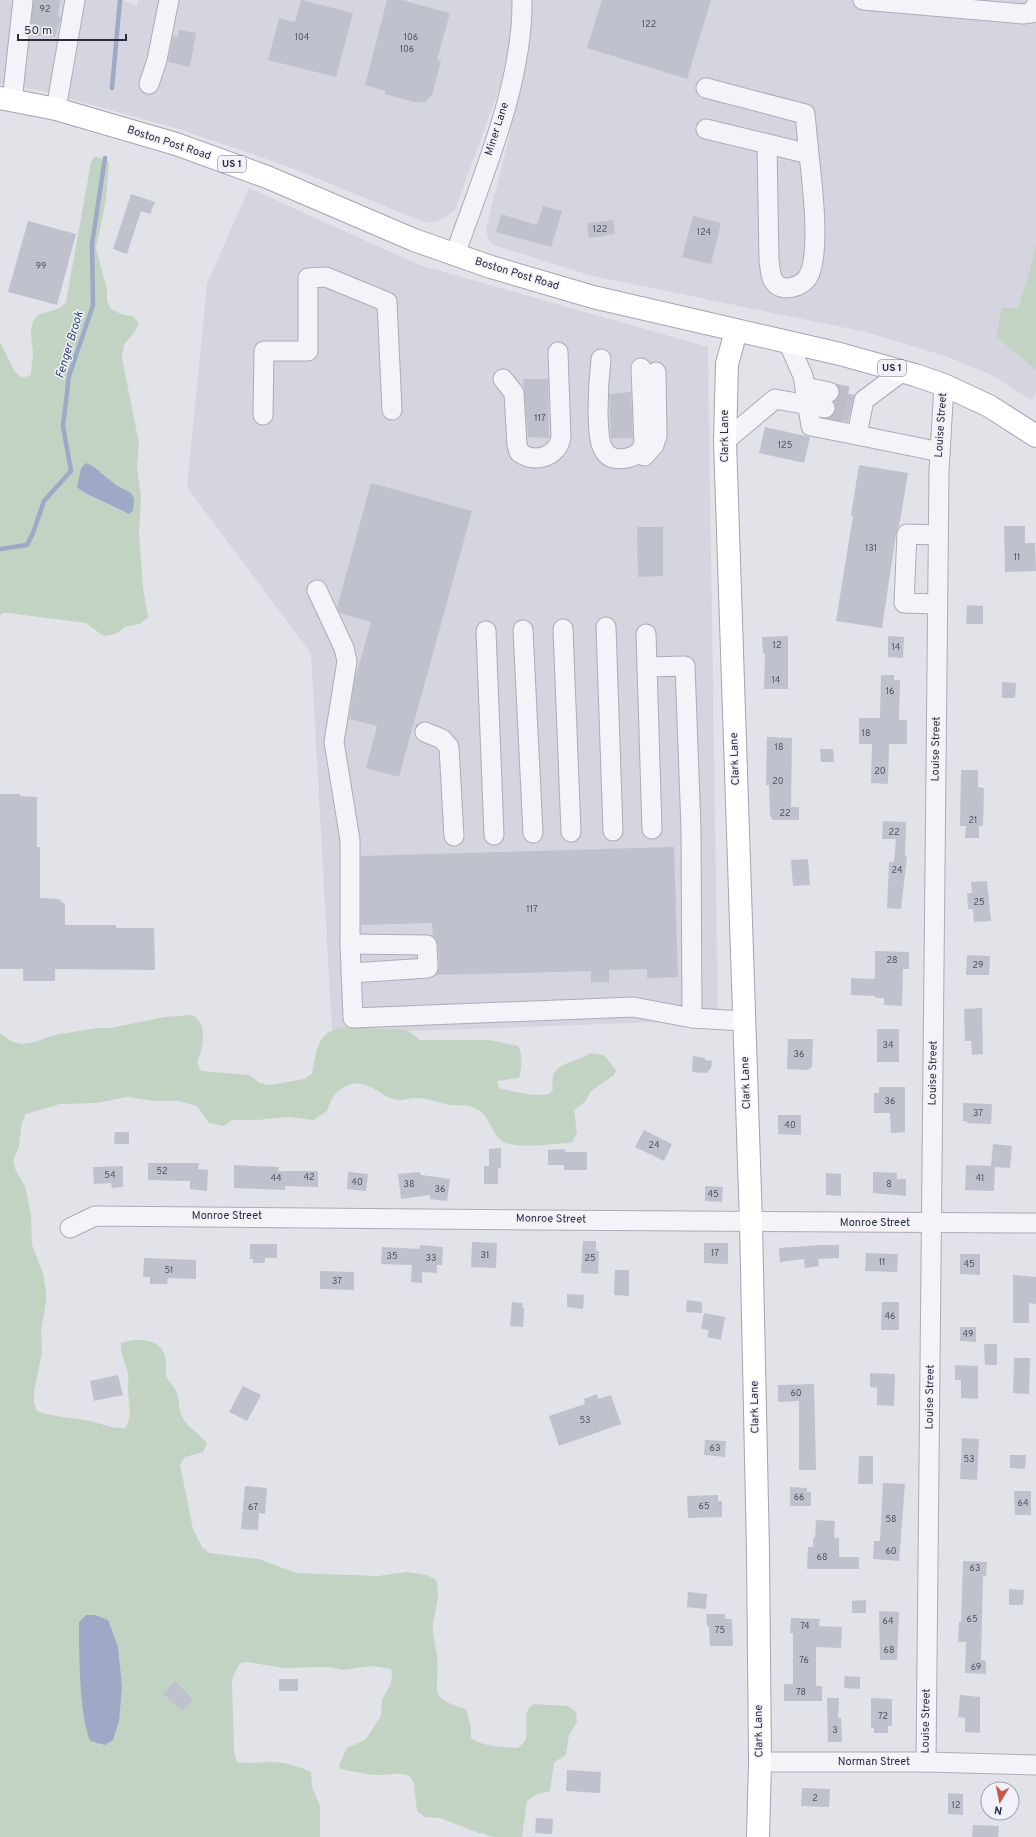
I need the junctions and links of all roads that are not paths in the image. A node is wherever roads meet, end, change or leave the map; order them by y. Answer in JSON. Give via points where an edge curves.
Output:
{"nodes":[{"id":1,"x":23,"y":0,"type":"edge"},
{"id":2,"x":65,"y":0,"type":"edge"},
{"id":3,"x":75,"y":0,"type":"edge"},
{"id":4,"x":169,"y":0,"type":"edge"},
{"id":5,"x":522,"y":0,"type":"edge"},
{"id":6,"x":863,"y":0,"type":"edge"},
{"id":7,"x":1036,"y":5,"type":"edge"},
{"id":8,"x":31,"y":23,"type":"tunnel mouth"},
{"id":9,"x":69,"y":40,"type":"junction"},
{"id":10,"x":18,"y":52,"type":"junction"},
{"id":11,"x":148,"y":84,"type":"dead end"},
{"id":12,"x":706,"y":88,"type":"dead end"},
{"id":13,"x":6,"y":100,"type":"edge"},
{"id":14,"x":56,"y":109,"type":"junction"},
{"id":15,"x":706,"y":129,"type":"dead end"},
{"id":16,"x":767,"y":144,"type":"junction"},
{"id":17,"x":805,"y":149,"type":"junction"},
{"id":18,"x":455,"y":255,"type":"junction"},
{"id":19,"x":736,"y":331,"type":"junction"},
{"id":20,"x":788,"y":342,"type":"junction"},
{"id":21,"x":558,"y":352,"type":"dead end"},
{"id":22,"x":601,"y":359,"type":"dead end"},
{"id":23,"x":649,"y":370,"type":"dead end"},
{"id":24,"x":903,"y":371,"type":"junction"},
{"id":25,"x":503,"y":379,"type":"dead end"},
{"id":26,"x":944,"y":385,"type":"junction"},
{"id":27,"x":817,"y":398,"type":"junction"},
{"id":28,"x":392,"y":410,"type":"dead end"},
{"id":29,"x":263,"y":415,"type":"dead end"},
{"id":30,"x":857,"y":435,"type":"junction"},
{"id":31,"x":1036,"y":436,"type":"edge"},
{"id":32,"x":725,"y":441,"type":"junction"},
{"id":33,"x":940,"y":452,"type":"junction"},
{"id":34,"x":938,"y":535,"type":"junction"},
{"id":35,"x":317,"y":590,"type":"dead end"},
{"id":36,"x":937,"y":604,"type":"junction"},
{"id":37,"x":606,"y":627,"type":"dead end"},
{"id":38,"x":563,"y":629,"type":"dead end"},
{"id":39,"x":522,"y":630,"type":"dead end"},
{"id":40,"x":486,"y":631,"type":"dead end"},
{"id":41,"x":646,"y":634,"type":"dead end"},
{"id":42,"x":647,"y":667,"type":"junction"},
{"id":43,"x":425,"y":732,"type":"dead end"},
{"id":44,"x":652,"y":830,"type":"dead end"},
{"id":45,"x":613,"y":831,"type":"dead end"},
{"id":46,"x":571,"y":832,"type":"dead end"},
{"id":47,"x":533,"y":833,"type":"dead end"},
{"id":48,"x":494,"y":835,"type":"dead end"},
{"id":49,"x":454,"y":836,"type":"dead end"},
{"id":50,"x":350,"y":944,"type":"junction"},
{"id":51,"x":351,"y":973,"type":"junction"},
{"id":52,"x":692,"y":1018,"type":"junction"},
{"id":53,"x":744,"y":1021,"type":"junction"},
{"id":54,"x":751,"y":1223,"type":"junction"},
{"id":55,"x":932,"y":1223,"type":"junction"},
{"id":56,"x":1036,"y":1223,"type":"edge"},
{"id":57,"x":70,"y":1228,"type":"dead end"},
{"id":58,"x":760,"y":1762,"type":"junction"},
{"id":59,"x":926,"y":1762,"type":"junction"},
{"id":60,"x":1036,"y":1765,"type":"edge"},
{"id":61,"x":758,"y":1837,"type":"edge"}],
"edges":[{"from":1,"to":10,"type":"street"},
{"from":2,"to":9,"type":"street","via":[[63,34]]},
{"from":3,"to":9,"type":"street"},
{"from":4,"to":11,"type":"street","via":[[157,60]]},
{"from":5,"to":18,"type":"street","name":"Miner Lane","via":[[519,46],[508,97]]},
{"from":6,"to":7,"type":"street","via":[[1023,14],[1031,13]]},
{"from":8,"to":10,"type":"street","via":[[29,43]]},
{"from":9,"to":14,"type":"street"},
{"from":10,"to":13,"type":"street"},
{"from":12,"to":17,"type":"street","via":[[805,114]]},
{"from":13,"to":14,"type":"main road","name":"Boston Post Road","number":"US 1"},
{"from":14,"to":18,"type":"main road","name":"Boston Post Road","number":"US 1","via":[[190,148]]},
{"from":15,"to":16,"type":"street"},
{"from":16,"to":17,"type":"street"},
{"from":16,"to":17,"type":"street","via":[[769,261],[775,285],[786,288],[798,285],[808,277],[812,263],[815,219]]},
{"from":18,"to":19,"type":"main road","name":"Boston Post Road","number":"US 1","via":[[593,297]]},
{"from":19,"to":20,"type":"main road","name":"Boston Post Road","number":"US 1"},
{"from":19,"to":32,"type":"main road","name":"Clark Lane","via":[[727,364]]},
{"from":20,"to":24,"type":"main road","name":"Boston Post Road","number":"US 1"},
{"from":20,"to":27,"type":"street","via":[[803,376]]},
{"from":21,"to":25,"type":"street","via":[[561,437],[559,447],[552,454],[531,457],[519,452],[514,393]]},
{"from":22,"to":23,"type":"street","via":[[598,435],[607,454],[619,459],[634,456],[640,452],[644,443]]},
{"from":24,"to":26,"type":"main road","name":"Boston Post Road","number":"US 1"},
{"from":24,"to":30,"type":"street","via":[[859,407]]},
{"from":26,"to":31,"type":"main road","name":"Boston Post Road","number":"US 1","via":[[989,406]]},
{"from":26,"to":33,"type":"street","name":"Louise Street"},
{"from":27,"to":30,"type":"street","via":[[812,426]]},
{"from":27,"to":32,"type":"street","via":[[775,399]]},
{"from":28,"to":29,"type":"street","via":[[387,302],[326,277],[308,278],[308,351],[264,351]]},
{"from":30,"to":33,"type":"street"},
{"from":32,"to":53,"type":"main road","name":"Clark Lane"},
{"from":33,"to":34,"type":"street","name":"Louise Street"},
{"from":34,"to":36,"type":"street","name":"Louise Street"},
{"from":34,"to":36,"type":"street","via":[[907,534],[904,603]]},
{"from":35,"to":50,"type":"street","via":[[344,648],[347,661],[334,742],[350,840]]},
{"from":36,"to":55,"type":"street","name":"Louise Street"},
{"from":37,"to":45,"type":"street"},
{"from":38,"to":46,"type":"street"},
{"from":39,"to":47,"type":"street"},
{"from":40,"to":48,"type":"street"},
{"from":41,"to":42,"type":"street"},
{"from":42,"to":44,"type":"street"},
{"from":42,"to":52,"type":"street","via":[[685,666],[691,828]]},
{"from":43,"to":49,"type":"street","via":[[442,739],[449,746]]},
{"from":50,"to":51,"type":"street"},
{"from":50,"to":51,"type":"street","via":[[427,945],[428,968]]},
{"from":51,"to":52,"type":"street","via":[[352,1018],[633,1008]]},
{"from":52,"to":53,"type":"street"},
{"from":53,"to":54,"type":"main road","name":"Clark Lane"},
{"from":54,"to":55,"type":"street","name":"Monroe Street"},
{"from":54,"to":57,"type":"street","name":"Monroe Street","via":[[510,1218],[95,1216]]},
{"from":54,"to":58,"type":"main road","name":"Clark Lane"},
{"from":55,"to":56,"type":"street","name":"Monroe Street"},
{"from":55,"to":59,"type":"street","name":"Louise Street"},
{"from":58,"to":59,"type":"street","name":"Norman Street"},
{"from":58,"to":61,"type":"main road","name":"Clark Lane"},
{"from":59,"to":60,"type":"street","name":"Norman Street"}]}
